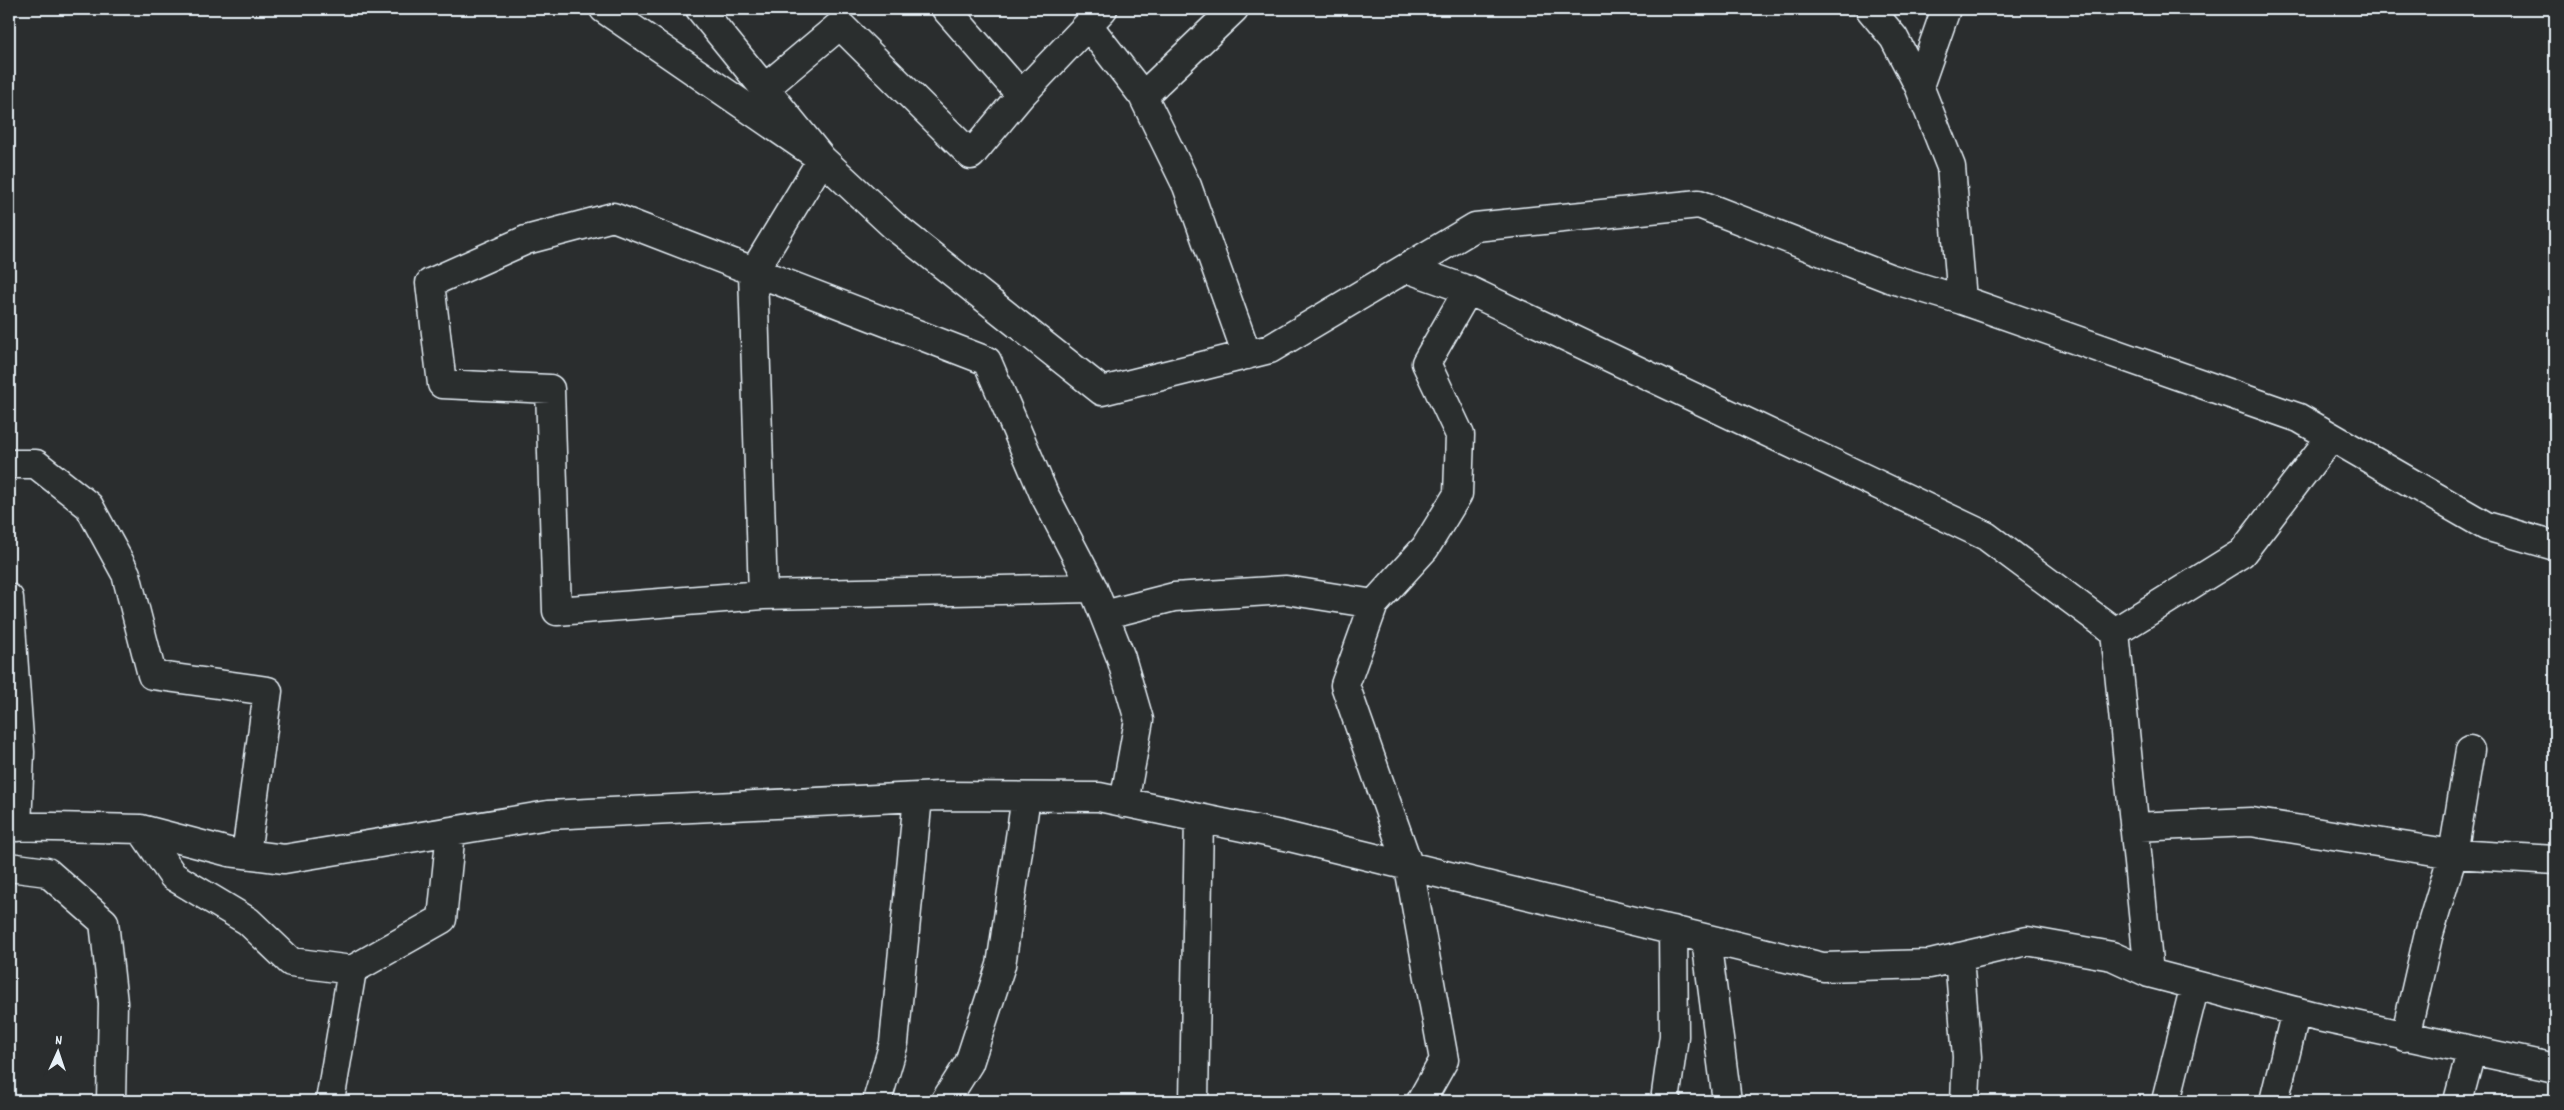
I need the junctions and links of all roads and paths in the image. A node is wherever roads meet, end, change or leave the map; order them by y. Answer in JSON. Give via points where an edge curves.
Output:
{"nodes":[{"id":1,"x":604,"y":9,"type":"edge"},
{"id":2,"x":700,"y":9,"type":"edge"},
{"id":3,"x":946,"y":9,"type":"edge"},
{"id":4,"x":1234,"y":9,"type":"edge"},
{"id":5,"x":1870,"y":9,"type":"edge"},
{"id":6,"x":1946,"y":9,"type":"edge"},
{"id":7,"x":1095,"y":17,"type":"edge"},
{"id":8,"x":1919,"y":86,"type":"junction"},
{"id":9,"x":765,"y":88,"type":"junction"},
{"id":10,"x":1021,"y":94,"type":"junction"},
{"id":11,"x":1143,"y":96,"type":"junction"},
{"id":12,"x":822,"y":159,"type":"junction"},
{"id":13,"x":1406,"y":268,"type":"junction"},
{"id":14,"x":753,"y":272,"type":"junction"},
{"id":15,"x":1468,"y":290,"type":"junction"},
{"id":16,"x":1962,"y":300,"type":"junction"},
{"id":17,"x":1248,"y":355,"type":"junction"},
{"id":18,"x":2331,"y":437,"type":"junction"},
{"id":19,"x":9,"y":464,"type":"edge"},
{"id":20,"x":2555,"y":546,"type":"edge"},
{"id":21,"x":1093,"y":588,"type":"junction"},
{"id":22,"x":763,"y":595,"type":"junction"},
{"id":23,"x":9,"y":598,"type":"edge"},
{"id":24,"x":1374,"y":604,"type":"junction"},
{"id":25,"x":1104,"y":615,"type":"junction"},
{"id":26,"x":2115,"y":632,"type":"junction"},
{"id":27,"x":2470,"y":750,"type":"dead end"},
{"id":28,"x":918,"y":797,"type":"junction"},
{"id":29,"x":1026,"y":797,"type":"junction"},
{"id":30,"x":1124,"y":803,"type":"junction"},
{"id":31,"x":1198,"y":818,"type":"junction"},
{"id":32,"x":13,"y":826,"type":"edge"},
{"id":33,"x":2134,"y":827,"type":"junction"},
{"id":34,"x":141,"y":829,"type":"junction"},
{"id":35,"x":451,"y":832,"type":"junction"},
{"id":36,"x":246,"y":854,"type":"junction"},
{"id":37,"x":2453,"y":854,"type":"junction"},
{"id":38,"x":2555,"y":860,"type":"edge"},
{"id":39,"x":1409,"y":866,"type":"junction"},
{"id":40,"x":9,"y":867,"type":"edge"},
{"id":41,"x":1672,"y":930,"type":"junction"},
{"id":42,"x":1706,"y":939,"type":"junction"},
{"id":43,"x":1959,"y":957,"type":"junction"},
{"id":44,"x":352,"y":970,"type":"junction"},
{"id":45,"x":2148,"y":973,"type":"junction"},
{"id":46,"x":2195,"y":985,"type":"junction"},
{"id":47,"x":2296,"y":1011,"type":"junction"},
{"id":48,"x":2405,"y":1037,"type":"junction"},
{"id":49,"x":2471,"y":1052,"type":"junction"},
{"id":50,"x":2555,"y":1068,"type":"edge"},
{"id":51,"x":111,"y":1101,"type":"edge"},
{"id":52,"x":330,"y":1101,"type":"edge"},
{"id":53,"x":876,"y":1101,"type":"edge"},
{"id":54,"x":945,"y":1101,"type":"edge"},
{"id":55,"x":1194,"y":1101,"type":"edge"},
{"id":56,"x":1420,"y":1101,"type":"edge"},
{"id":57,"x":1665,"y":1101,"type":"edge"},
{"id":58,"x":1727,"y":1101,"type":"edge"},
{"id":59,"x":1965,"y":1101,"type":"edge"},
{"id":60,"x":2166,"y":1101,"type":"edge"},
{"id":61,"x":2274,"y":1101,"type":"edge"},
{"id":62,"x":2458,"y":1101,"type":"edge"}],
"edges":[{"from":1,"to":12,"type":"street"},
{"from":2,"to":9,"type":"street"},
{"from":3,"to":10,"type":"street"},
{"from":4,"to":11,"type":"street"},
{"from":5,"to":8,"type":"street","via":[[1894,38]]},
{"from":6,"to":8,"type":"street"},
{"from":7,"to":10,"type":"street"},
{"from":7,"to":11,"type":"street"},
{"from":8,"to":16,"type":"street","via":[[1951,167]]},
{"from":9,"to":10,"type":"street","via":[[840,25],[971,155]]},
{"from":9,"to":12,"type":"street"},
{"from":11,"to":17,"type":"street","via":[[1187,186]]},
{"from":12,"to":14,"type":"street"},
{"from":12,"to":17,"type":"street","via":[[894,226],[1102,391]]},
{"from":13,"to":15,"type":"street"},
{"from":13,"to":16,"type":"street","via":[[1475,226],[1699,204],[1889,278]]},
{"from":13,"to":17,"type":"street","via":[[1270,349]]},
{"from":14,"to":21,"type":"street","via":[[987,361],[1044,494]]},
{"from":14,"to":22,"type":"street"},
{"from":14,"to":22,"type":"street","via":[[613,217],[526,240],[430,283],[442,384],[550,389],[557,611]]},
{"from":15,"to":24,"type":"street","via":[[1426,363],[1460,435],[1458,494],[1426,548]]},
{"from":15,"to":26,"type":"street","via":[[1986,536]]},
{"from":16,"to":18,"type":"street","via":[[2299,418]]},
{"from":18,"to":20,"type":"street","via":[[2486,526]]},
{"from":18,"to":26,"type":"street","via":[[2242,552]]},
{"from":19,"to":36,"type":"street","via":[[36,464],[89,506],[126,574],[152,675],[268,691]]},
{"from":21,"to":22,"type":"street"},
{"from":21,"to":25,"type":"street"},
{"from":23,"to":32,"type":"street","via":[[20,752]]},
{"from":24,"to":25,"type":"street","via":[[1286,590],[1174,597]]},
{"from":24,"to":39,"type":"street","via":[[1345,685]]},
{"from":25,"to":30,"type":"street","via":[[1121,658],[1139,720]]},
{"from":26,"to":33,"type":"street"},
{"from":27,"to":37,"type":"street"},
{"from":28,"to":29,"type":"street"},
{"from":28,"to":35,"type":"street","via":[[548,816]]},
{"from":28,"to":53,"type":"street","via":[[894,1043]]},
{"from":29,"to":30,"type":"street","via":[[1099,798]]},
{"from":29,"to":54,"type":"street","via":[[1000,965],[968,1063]]},
{"from":30,"to":31,"type":"street"},
{"from":31,"to":39,"type":"street"},
{"from":31,"to":55,"type":"street"},
{"from":32,"to":34,"type":"street"},
{"from":33,"to":37,"type":"street","via":[[2251,822]]},
{"from":33,"to":45,"type":"street"},
{"from":34,"to":36,"type":"street"},
{"from":34,"to":44,"type":"street","via":[[173,876],[248,920],[291,962]]},
{"from":35,"to":36,"type":"street","via":[[284,859]]},
{"from":35,"to":44,"type":"street","via":[[442,920]]},
{"from":37,"to":38,"type":"street"},
{"from":37,"to":48,"type":"street","via":[[2428,937]]},
{"from":39,"to":41,"type":"street"},
{"from":39,"to":56,"type":"street","via":[[1444,1060]]},
{"from":40,"to":51,"type":"street","via":[[47,872],[104,922],[113,1003]]},
{"from":41,"to":42,"type":"street"},
{"from":41,"to":57,"type":"street","via":[[1674,1036]]},
{"from":42,"to":43,"type":"street","via":[[1822,967],[1930,964]]},
{"from":42,"to":58,"type":"street"},
{"from":43,"to":45,"type":"street","via":[[2027,941],[2112,956]]},
{"from":43,"to":59,"type":"street","via":[[1967,1058]]},
{"from":44,"to":52,"type":"street"},
{"from":45,"to":46,"type":"street"},
{"from":46,"to":47,"type":"street"},
{"from":46,"to":60,"type":"street"},
{"from":47,"to":48,"type":"street"},
{"from":47,"to":61,"type":"street"},
{"from":48,"to":49,"type":"street"},
{"from":49,"to":50,"type":"street"},
{"from":49,"to":62,"type":"street"}]}
